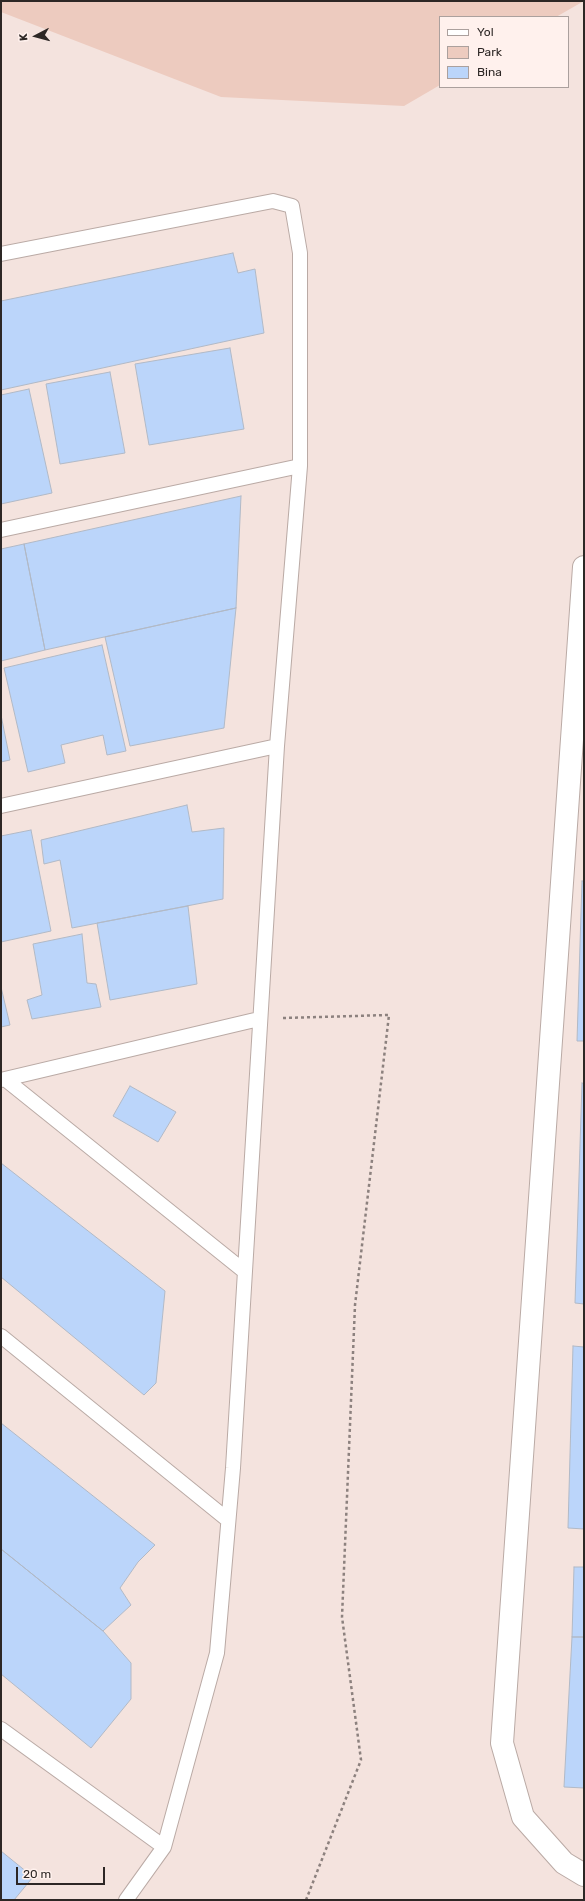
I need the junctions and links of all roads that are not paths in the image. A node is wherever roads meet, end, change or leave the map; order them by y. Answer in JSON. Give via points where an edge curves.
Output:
{"nodes":[{"id":1,"x":1,"y":254,"type":"edge"},
{"id":2,"x":300,"y":466,"type":"junction"},
{"id":3,"x":1,"y":530,"type":"edge"},
{"id":4,"x":584,"y":567,"type":"edge"},
{"id":5,"x":578,"y":734,"type":"edge"},
{"id":6,"x":277,"y":746,"type":"junction"},
{"id":7,"x":1,"y":806,"type":"edge"},
{"id":8,"x":259,"y":1019,"type":"junction"},
{"id":9,"x":3,"y":1079,"type":"edge"},
{"id":10,"x":244,"y":1272,"type":"junction"},
{"id":11,"x":1,"y":1336,"type":"edge"},
{"id":12,"x":228,"y":1520,"type":"junction"},
{"id":13,"x":1,"y":1729,"type":"edge"},
{"id":14,"x":164,"y":1847,"type":"junction"},
{"id":15,"x":584,"y":1875,"type":"edge"},
{"id":16,"x":126,"y":1900,"type":"edge"}],
"edges":[{"from":1,"to":2,"type":"lane","via":[[273,201],[292,206],[300,253]]},
{"from":2,"to":3,"type":"lane"},
{"from":2,"to":6,"type":"lane"},
{"from":4,"to":5,"type":"street"},
{"from":5,"to":15,"type":"street","via":[[502,1743],[523,1817],[564,1863]]},
{"from":6,"to":7,"type":"lane"},
{"from":6,"to":8,"type":"lane"},
{"from":8,"to":9,"type":"lane"},
{"from":8,"to":10,"type":"lane"},
{"from":9,"to":10,"type":"lane"},
{"from":10,"to":12,"type":"lane"},
{"from":11,"to":12,"type":"lane"},
{"from":12,"to":14,"type":"lane","via":[[217,1653]]},
{"from":13,"to":14,"type":"lane"},
{"from":14,"to":16,"type":"lane"}]}
